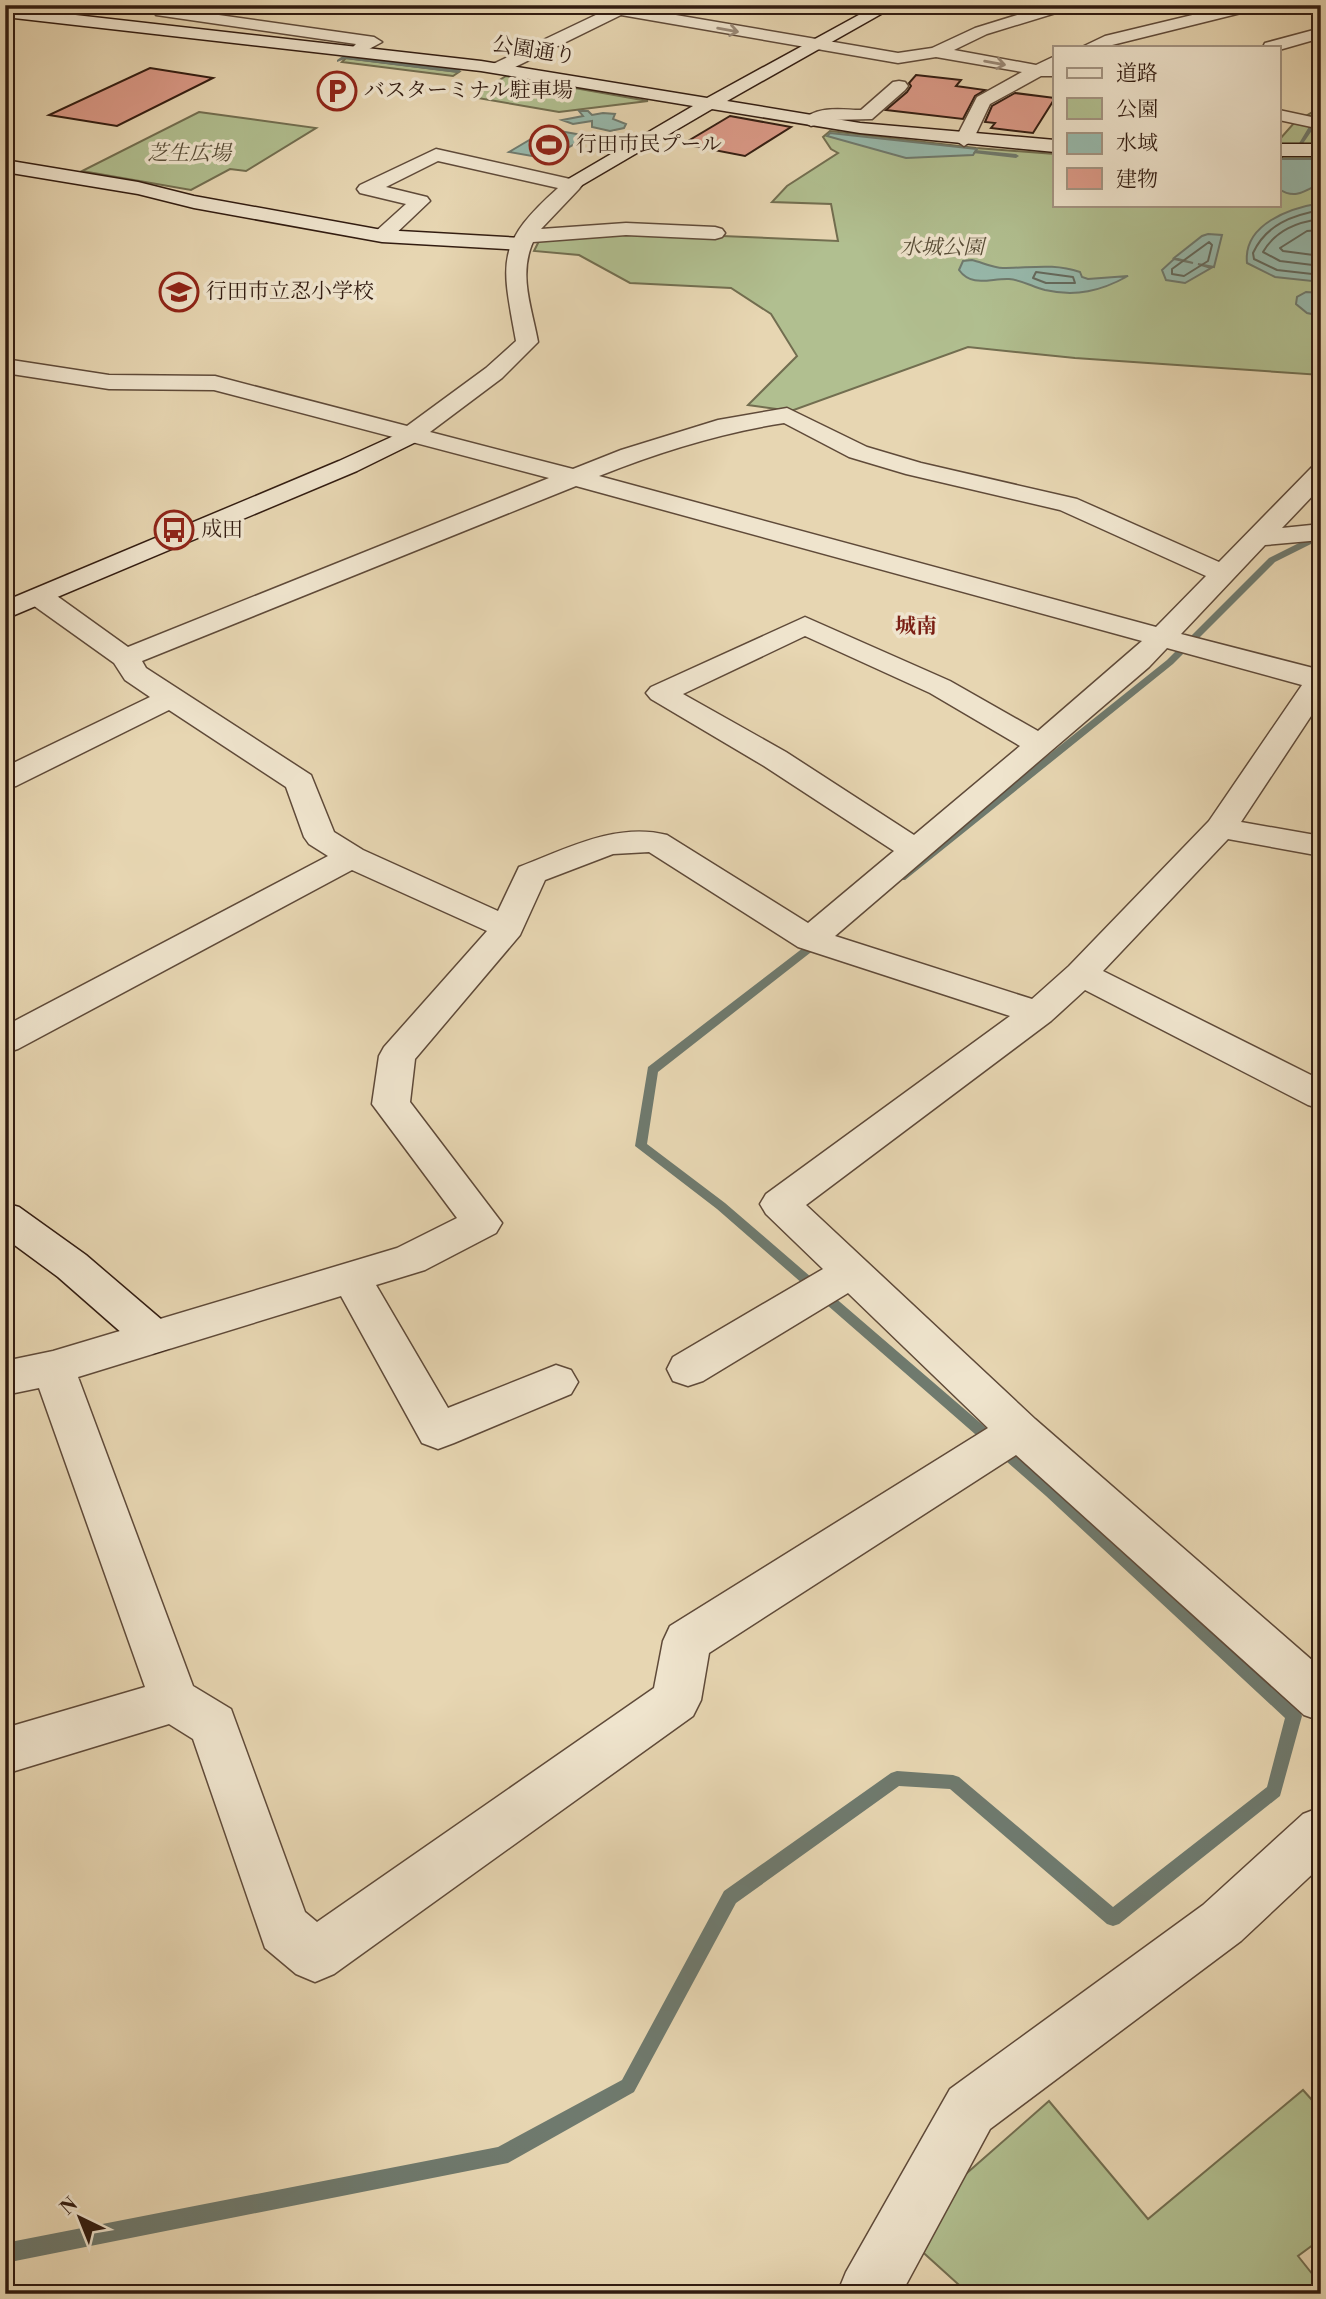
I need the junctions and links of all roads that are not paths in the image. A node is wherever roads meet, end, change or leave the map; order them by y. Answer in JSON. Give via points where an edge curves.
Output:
{"nodes":[{"id":1,"x":228,"y":5,"type":"edge"},
{"id":2,"x":588,"y":5,"type":"edge"},
{"id":3,"x":889,"y":5,"type":"edge"},
{"id":4,"x":1066,"y":5,"type":"edge"},
{"id":5,"x":1255,"y":5,"type":"edge"},
{"id":6,"x":617,"y":11,"type":"junction"},
{"id":7,"x":5,"y":12,"type":"edge"},
{"id":8,"x":193,"y":17,"type":"junction"},
{"id":9,"x":164,"y":21,"type":"junction"},
{"id":10,"x":1321,"y":33,"type":"edge"},
{"id":11,"x":812,"y":46,"type":"junction"},
{"id":12,"x":1093,"y":46,"type":"edge"},
{"id":13,"x":1275,"y":46,"type":"edge"},
{"id":14,"x":358,"y":50,"type":"junction"},
{"id":15,"x":936,"y":52,"type":"junction"},
{"id":16,"x":1053,"y":62,"type":"edge"},
{"id":17,"x":499,"y":68,"type":"junction"},
{"id":18,"x":1035,"y":70,"type":"junction"},
{"id":19,"x":1053,"y":74,"type":"edge"},
{"id":20,"x":899,"y":86,"type":"dead end"},
{"id":21,"x":709,"y":103,"type":"junction"},
{"id":22,"x":1280,"y":116,"type":"edge"},
{"id":23,"x":811,"y":121,"type":"junction"},
{"id":24,"x":1321,"y":124,"type":"edge"},
{"id":25,"x":964,"y":140,"type":"junction"},
{"id":26,"x":1053,"y":146,"type":"edge"},
{"id":27,"x":1280,"y":150,"type":"edge"},
{"id":28,"x":1321,"y":150,"type":"edge"},
{"id":29,"x":5,"y":166,"type":"edge"},
{"id":30,"x":572,"y":185,"type":"junction"},
{"id":31,"x":715,"y":233,"type":"dead end"},
{"id":32,"x":382,"y":236,"type":"junction"},
{"id":33,"x":524,"y":240,"type":"junction"},
{"id":34,"x":5,"y":366,"type":"edge"},
{"id":35,"x":411,"y":435,"type":"junction"},
{"id":36,"x":1321,"y":472,"type":"edge"},
{"id":37,"x":577,"y":478,"type":"junction"},
{"id":38,"x":1321,"y":532,"type":"edge"},
{"id":39,"x":1256,"y":538,"type":"junction"},
{"id":40,"x":1224,"y":574,"type":"junction"},
{"id":41,"x":40,"y":597,"type":"junction"},
{"id":42,"x":5,"y":611,"type":"edge"},
{"id":43,"x":1164,"y":636,"type":"junction"},
{"id":44,"x":124,"y":658,"type":"junction"},
{"id":45,"x":1320,"y":680,"type":"edge"},
{"id":46,"x":172,"y":697,"type":"junction"},
{"id":47,"x":1040,"y":745,"type":"junction"},
{"id":48,"x":5,"y":779,"type":"edge"},
{"id":49,"x":1221,"y":828,"type":"junction"},
{"id":50,"x":1321,"y":846,"type":"edge"},
{"id":51,"x":915,"y":850,"type":"junction"},
{"id":52,"x":351,"y":857,"type":"junction"},
{"id":53,"x":508,"y":928,"type":"junction"},
{"id":54,"x":810,"y":939,"type":"junction"},
{"id":55,"x":1081,"y":974,"type":"junction"},
{"id":56,"x":1038,"y":1013,"type":"junction"},
{"id":57,"x":5,"y":1041,"type":"edge"},
{"id":58,"x":1321,"y":1096,"type":"edge"},
{"id":59,"x":5,"y":1217,"type":"edge"},
{"id":60,"x":851,"y":1272,"type":"junction"},
{"id":61,"x":351,"y":1277,"type":"junction"},
{"id":62,"x":154,"y":1336,"type":"junction"},
{"id":63,"x":52,"y":1368,"type":"junction"},
{"id":64,"x":688,"y":1369,"type":"dead end"},
{"id":65,"x":5,"y":1378,"type":"edge"},
{"id":66,"x":556,"y":1382,"type":"dead end"},
{"id":67,"x":1019,"y":1431,"type":"junction"},
{"id":68,"x":1321,"y":1699,"type":"edge"},
{"id":69,"x":174,"y":1700,"type":"junction"},
{"id":70,"x":5,"y":1751,"type":"edge"},
{"id":71,"x":1321,"y":1831,"type":"edge"},
{"id":72,"x":869,"y":2294,"type":"edge"}],
"edges":[{"from":1,"to":8,"type":"street"},
{"from":2,"to":6,"type":"street"},
{"from":3,"to":11,"type":"street"},
{"from":4,"to":15,"type":"street","via":[[981,31]]},
{"from":5,"to":12,"type":"street"},
{"from":6,"to":11,"type":"street","one_way":true},
{"from":6,"to":17,"type":"street"},
{"from":7,"to":9,"type":"street","name":"公園通り"},
{"from":8,"to":9,"type":"street"},
{"from":8,"to":14,"type":"street","via":[[374,41]]},
{"from":9,"to":14,"type":"street","name":"公園通り"},
{"from":10,"to":13,"type":"street"},
{"from":11,"to":15,"type":"street","via":[[898,58]]},
{"from":11,"to":21,"type":"street"},
{"from":14,"to":17,"type":"street","name":"公園通り"},
{"from":15,"to":18,"type":"street","one_way":true},
{"from":16,"to":18,"type":"street"},
{"from":17,"to":21,"type":"street","name":"公園通り"},
{"from":18,"to":19,"type":"street"},
{"from":18,"to":25,"type":"street","via":[[983,101]]},
{"from":20,"to":23,"type":"street","via":[[866,115],[836,113]]},
{"from":21,"to":23,"type":"street","name":"公園通り"},
{"from":21,"to":30,"type":"street"},
{"from":22,"to":24,"type":"street"},
{"from":23,"to":25,"type":"street","name":"公園通り"},
{"from":25,"to":26,"type":"street","name":"公園通り"},
{"from":27,"to":28,"type":"street"},
{"from":29,"to":32,"type":"street"},
{"from":30,"to":32,"type":"street","via":[[436,155],[367,190],[420,201]]},
{"from":30,"to":33,"type":"street","via":[[550,204]]},
{"from":31,"to":33,"type":"street","via":[[626,229]]},
{"from":32,"to":33,"type":"street","via":[[452,242]]},
{"from":33,"to":35,"type":"street","via":[[514,268],[527,342],[494,373]]},
{"from":34,"to":35,"type":"street","via":[[109,382],[215,383]]},
{"from":35,"to":37,"type":"street"},
{"from":35,"to":41,"type":"street"},
{"from":36,"to":39,"type":"street"},
{"from":37,"to":40,"type":"street","via":[[630,455],[727,425],[787,415],[858,452],[915,470],[1068,504]]},
{"from":37,"to":43,"type":"street"},
{"from":37,"to":44,"type":"street"},
{"from":38,"to":39,"type":"street"},
{"from":39,"to":40,"type":"street"},
{"from":40,"to":43,"type":"street"},
{"from":41,"to":42,"type":"street"},
{"from":41,"to":44,"type":"street"},
{"from":43,"to":45,"type":"street"},
{"from":43,"to":47,"type":"street"},
{"from":44,"to":46,"type":"street","via":[[135,674]]},
{"from":45,"to":49,"type":"street"},
{"from":46,"to":48,"type":"street"},
{"from":46,"to":52,"type":"street","via":[[300,782],[320,837]]},
{"from":47,"to":51,"type":"street"},
{"from":47,"to":51,"type":"street","via":[[940,687],[804,625],[661,693],[775,759]]},
{"from":49,"to":50,"type":"street"},
{"from":49,"to":55,"type":"street"},
{"from":51,"to":54,"type":"street"},
{"from":52,"to":53,"type":"street"},
{"from":52,"to":57,"type":"street"},
{"from":53,"to":54,"type":"street","via":[[531,874],[608,844],[656,842]]},
{"from":53,"to":61,"type":"street","via":[[397,1056],[391,1104],[482,1223],[411,1259]]},
{"from":54,"to":56,"type":"street"},
{"from":55,"to":56,"type":"street"},
{"from":55,"to":58,"type":"street"},
{"from":56,"to":60,"type":"street","via":[[780,1204]]},
{"from":59,"to":62,"type":"street","via":[[72,1266]]},
{"from":60,"to":64,"type":"street"},
{"from":60,"to":67,"type":"street"},
{"from":61,"to":62,"type":"street"},
{"from":61,"to":66,"type":"street","via":[[438,1431]]},
{"from":62,"to":63,"type":"street"},
{"from":63,"to":65,"type":"street"},
{"from":63,"to":69,"type":"street"},
{"from":67,"to":68,"type":"street"},
{"from":67,"to":69,"type":"street","via":[[687,1641],[676,1700],[315,1955],[284,1930],[213,1725]]},
{"from":69,"to":70,"type":"street"},
{"from":71,"to":72,"type":"street","via":[[1222,1923],[970,2109]]}]}
